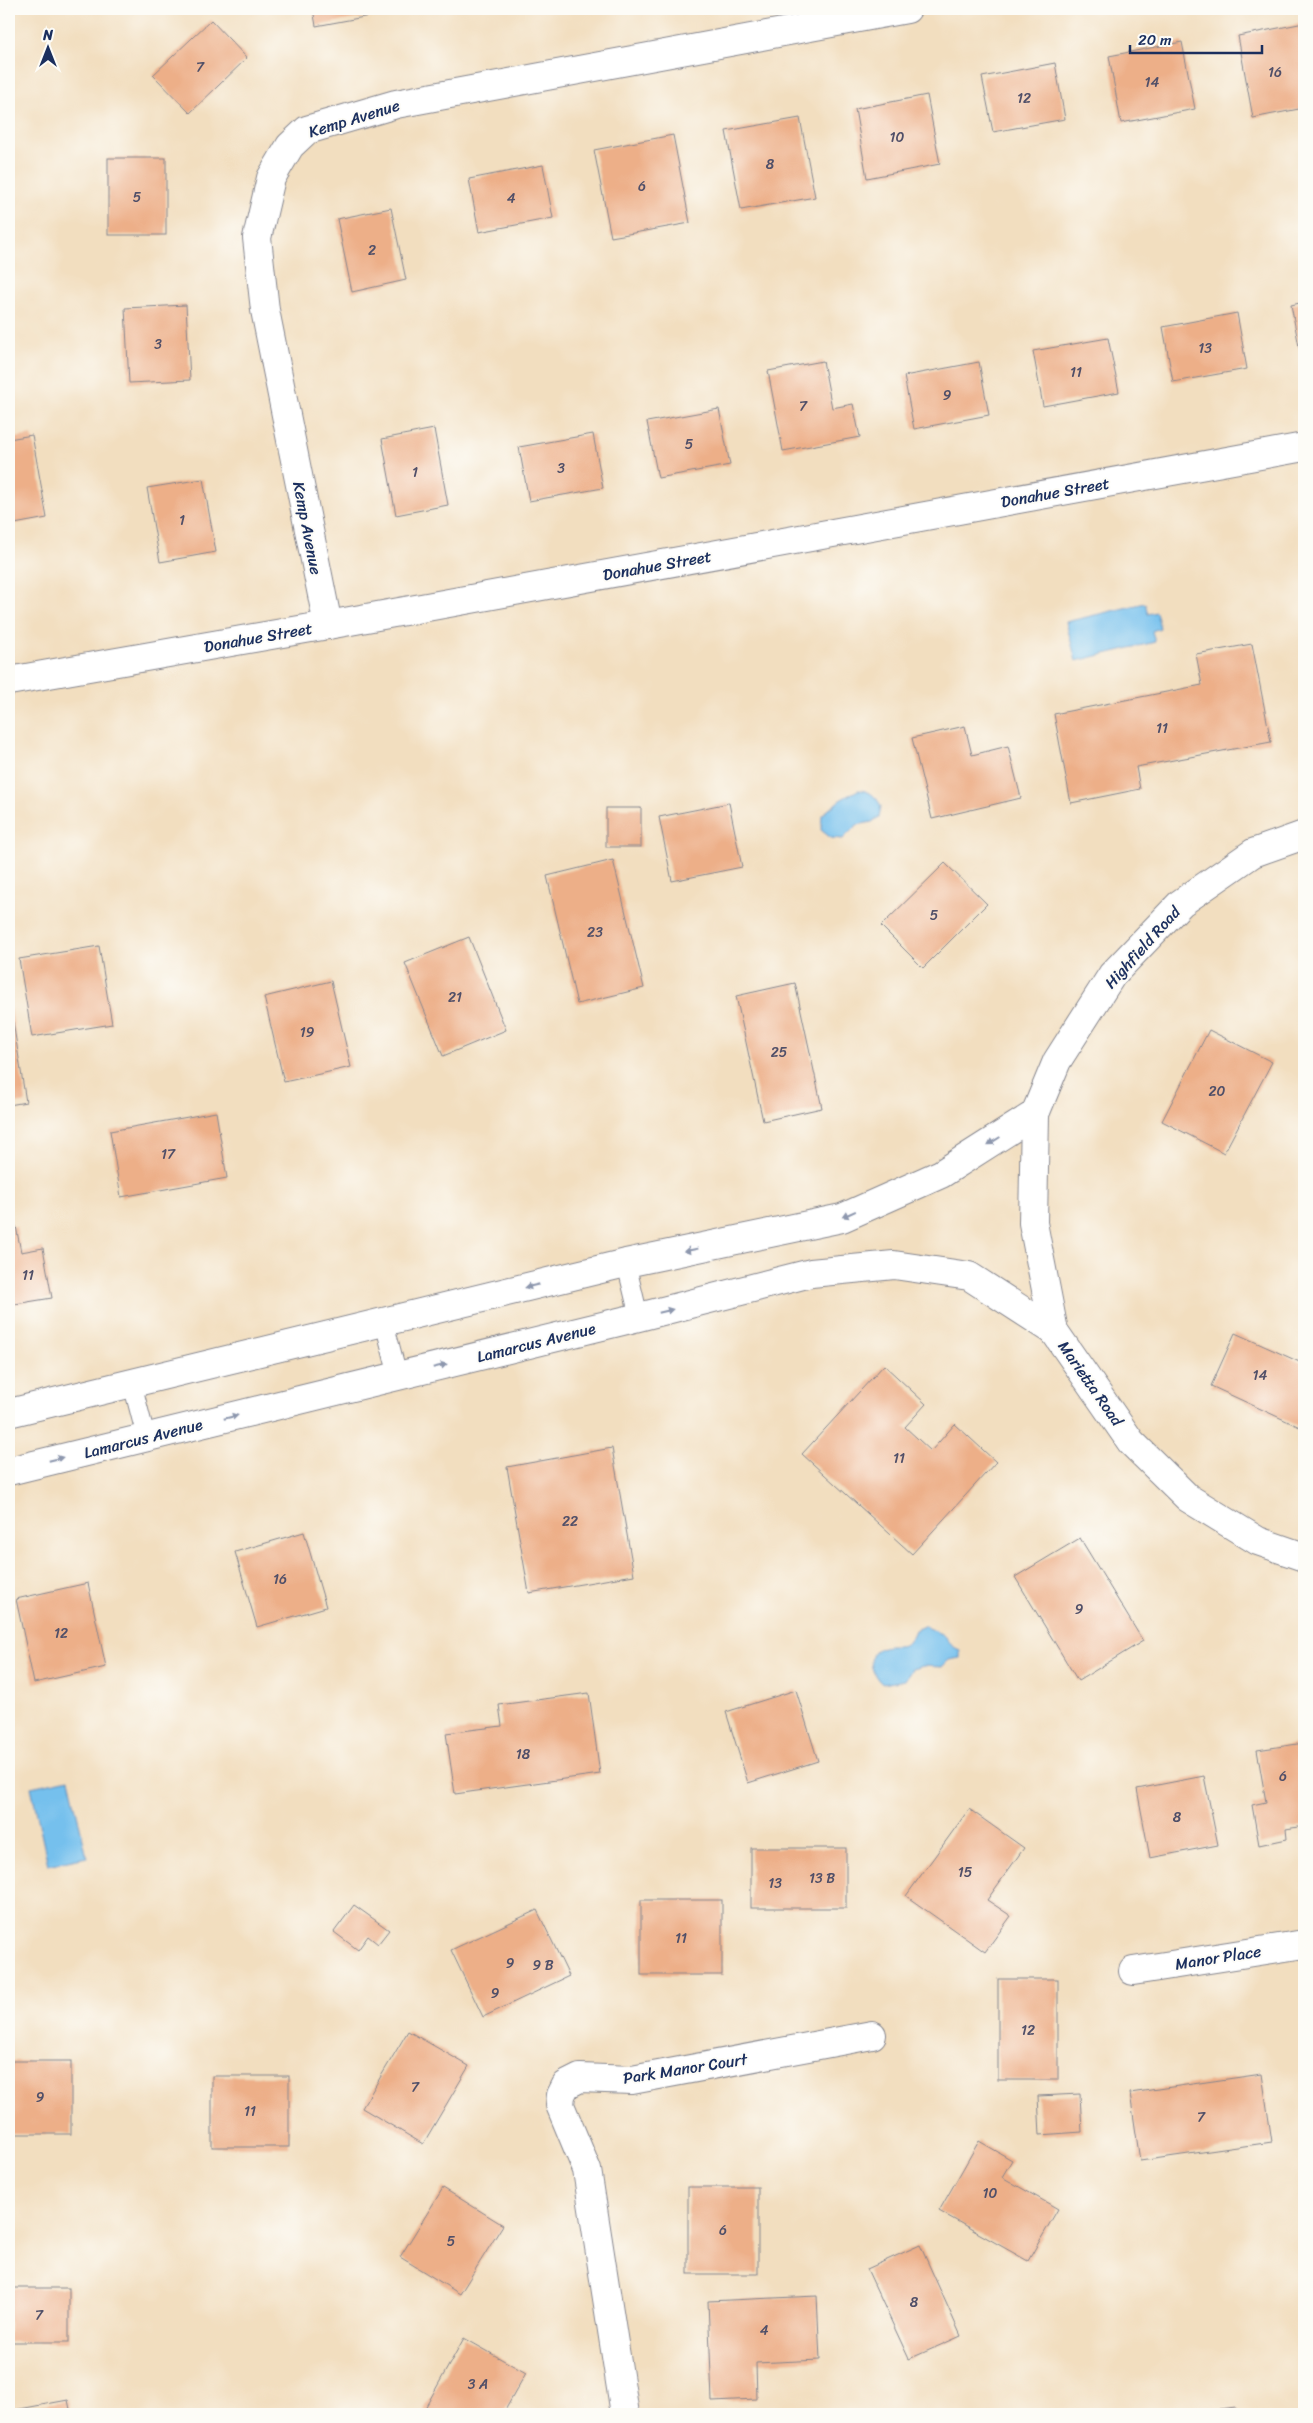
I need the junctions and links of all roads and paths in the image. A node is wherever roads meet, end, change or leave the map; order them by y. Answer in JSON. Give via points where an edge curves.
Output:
{"nodes":[{"id":1,"x":907,"y":9,"type":"edge"},
{"id":2,"x":1304,"y":447,"type":"edge"},
{"id":3,"x":328,"y":625,"type":"junction"},
{"id":4,"x":9,"y":681,"type":"edge"},
{"id":5,"x":1304,"y":835,"type":"edge"},
{"id":6,"x":1035,"y":1114,"type":"junction"},
{"id":7,"x":626,"y":1263,"type":"junction"},
{"id":8,"x":639,"y":1317,"type":"junction"},
{"id":9,"x":384,"y":1322,"type":"junction"},
{"id":10,"x":1054,"y":1330,"type":"junction"},
{"id":11,"x":398,"y":1376,"type":"junction"},
{"id":12,"x":132,"y":1383,"type":"junction"},
{"id":13,"x":9,"y":1413,"type":"edge"},
{"id":14,"x":146,"y":1437,"type":"junction"},
{"id":15,"x":9,"y":1471,"type":"edge"},
{"id":16,"x":1304,"y":1557,"type":"edge"},
{"id":17,"x":1304,"y":1944,"type":"edge"},
{"id":18,"x":1133,"y":1970,"type":"dead end"},
{"id":19,"x":872,"y":2035,"type":"dead end"},
{"id":20,"x":626,"y":2414,"type":"edge"}],
"edges":[{"from":1,"to":3,"type":"street","name":"Kemp Avenue","via":[[396,104],[308,130],[290,146],[271,178],[257,238],[265,310]]},
{"from":2,"to":3,"type":"street","name":"Donahue Street"},
{"from":3,"to":4,"type":"street","name":"Donahue Street"},
{"from":5,"to":6,"type":"street","name":"Highfield Road","via":[[1253,853],[1181,903],[1112,975],[1057,1061]]},
{"from":6,"to":7,"type":"street","one_way":true,"via":[[941,1174],[842,1218]]},
{"from":6,"to":10,"type":"street","name":"Marietta Road","via":[[1033,1223]]},
{"from":7,"to":8,"type":"lane"},
{"from":7,"to":9,"type":"street","one_way":true},
{"from":8,"to":10,"type":"street","name":"Lamarcus Avenue","one_way":true,"via":[[811,1273],[894,1265],[969,1276]]},
{"from":11,"to":8,"type":"street","name":"Lamarcus Avenue","one_way":true},
{"from":9,"to":11,"type":"lane"},
{"from":9,"to":12,"type":"street"},
{"from":10,"to":16,"type":"street","name":"Marietta Road","via":[[1131,1442],[1188,1498],[1258,1541]]},
{"from":14,"to":11,"type":"street","name":"Lamarcus Avenue","one_way":true},
{"from":12,"to":13,"type":"street"},
{"from":12,"to":14,"type":"lane"},
{"from":15,"to":14,"type":"street","name":"Lamarcus Avenue","one_way":true},
{"from":17,"to":18,"type":"street","name":"Manor Place"},
{"from":19,"to":20,"type":"street","name":"Park Manor Court","via":[[632,2080],[580,2078],[566,2085],[560,2105],[587,2170]]}]}
